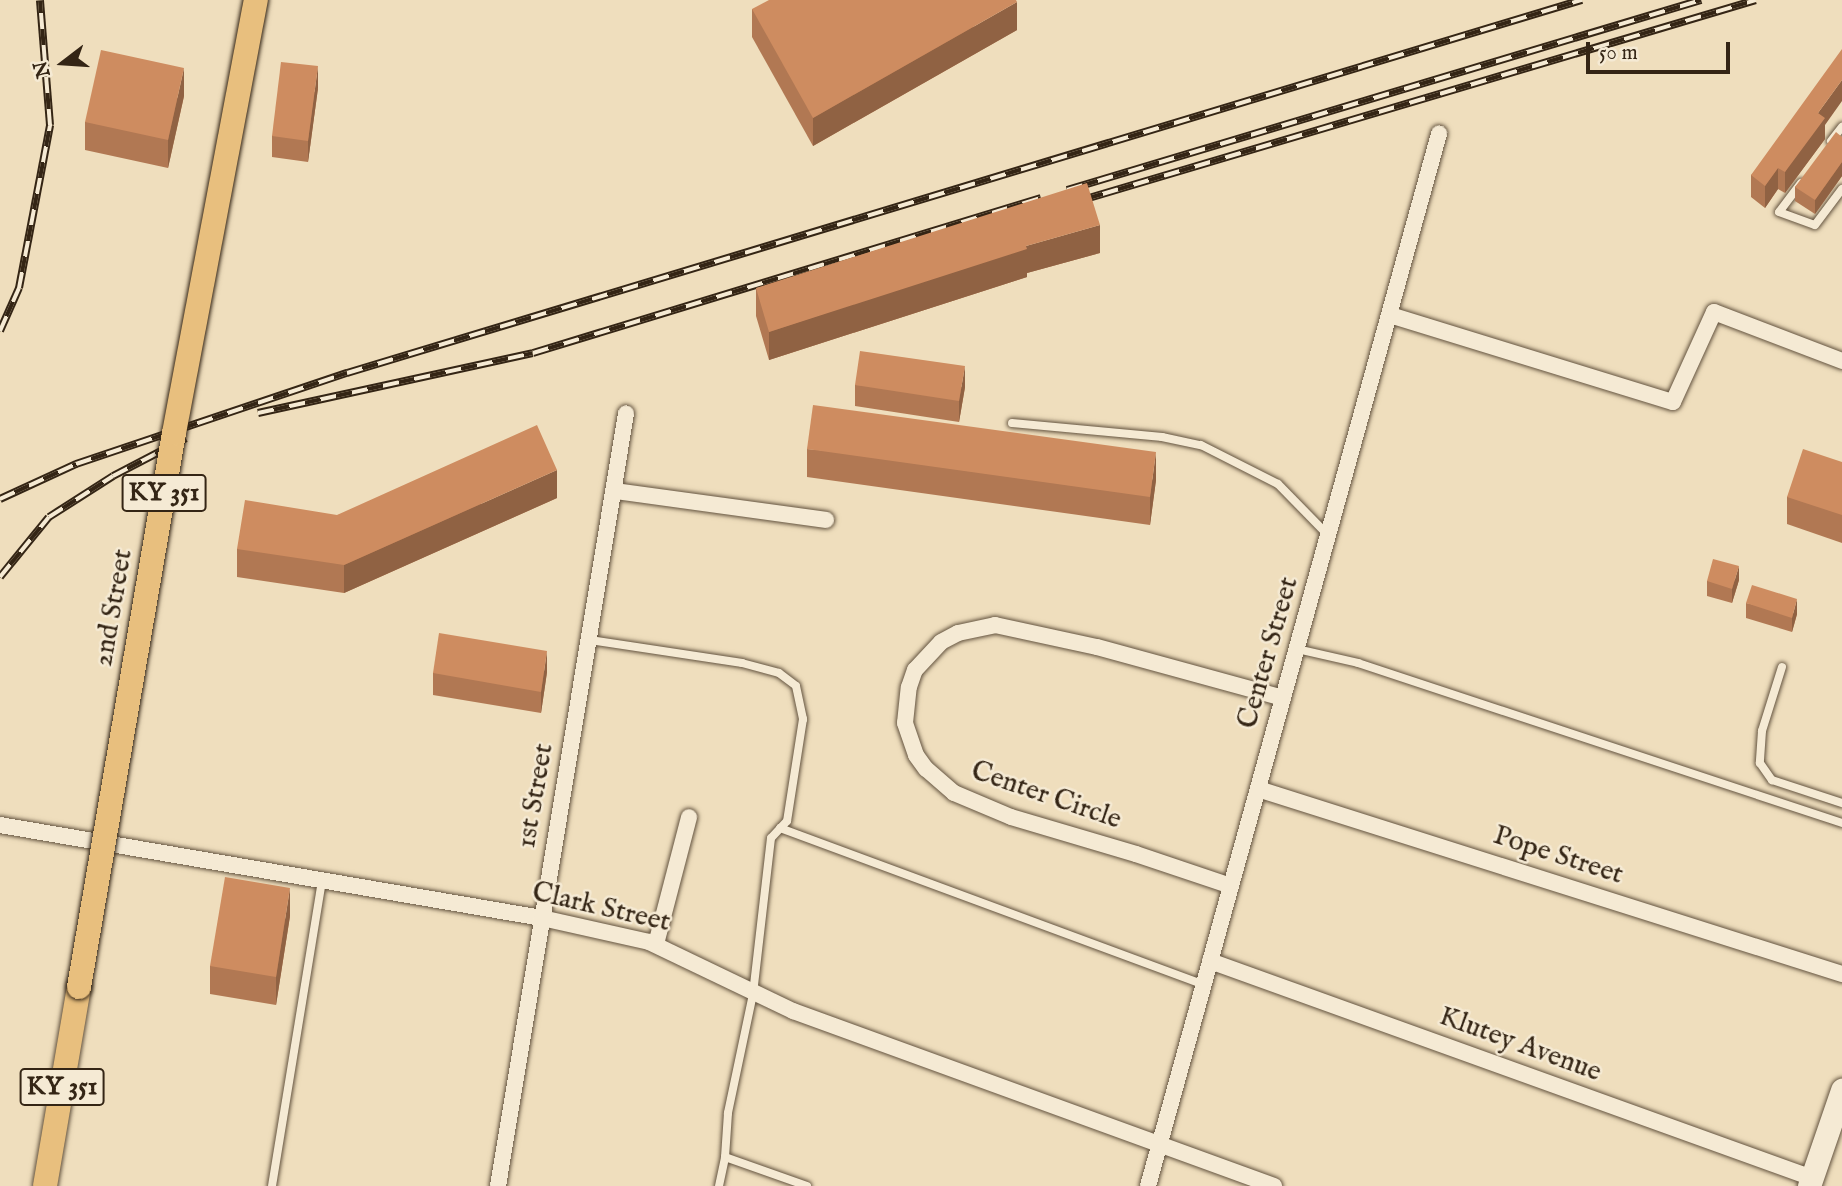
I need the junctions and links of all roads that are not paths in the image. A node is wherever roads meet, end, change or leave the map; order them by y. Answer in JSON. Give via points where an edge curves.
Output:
{"nodes":[{"id":1,"x":256,"y":0,"type":"edge"},
{"id":2,"x":1842,"y":127,"type":"edge"},
{"id":3,"x":1439,"y":134,"type":"dead end"},
{"id":4,"x":1839,"y":137,"type":"edge"},
{"id":5,"x":1828,"y":146,"type":"edge"},
{"id":6,"x":1803,"y":179,"type":"edge"},
{"id":7,"x":1842,"y":189,"type":"edge"},
{"id":8,"x":1390,"y":315,"type":"junction"},
{"id":9,"x":1842,"y":361,"type":"edge"},
{"id":10,"x":626,"y":414,"type":"dead end"},
{"id":11,"x":1012,"y":423,"type":"dead end"},
{"id":12,"x":615,"y":491,"type":"junction"},
{"id":13,"x":826,"y":520,"type":"dead end"},
{"id":14,"x":1328,"y":536,"type":"junction"},
{"id":15,"x":590,"y":640,"type":"junction"},
{"id":16,"x":1297,"y":649,"type":"junction"},
{"id":17,"x":1782,"y":667,"type":"dead end"},
{"id":18,"x":1283,"y":698,"type":"junction"},
{"id":19,"x":1258,"y":789,"type":"junction"},
{"id":20,"x":1842,"y":803,"type":"edge"},
{"id":21,"x":689,"y":817,"type":"dead end"},
{"id":22,"x":1842,"y":823,"type":"edge"},
{"id":23,"x":0,"y":825,"type":"edge"},
{"id":24,"x":780,"y":828,"type":"junction"},
{"id":25,"x":322,"y":880,"type":"junction"},
{"id":26,"x":1231,"y":886,"type":"junction"},
{"id":27,"x":542,"y":918,"type":"junction"},
{"id":28,"x":656,"y":944,"type":"junction"},
{"id":29,"x":1210,"y":961,"type":"junction"},
{"id":30,"x":1842,"y":974,"type":"edge"},
{"id":31,"x":1203,"y":985,"type":"junction"},
{"id":32,"x":753,"y":994,"type":"junction"},
{"id":33,"x":1842,"y":1090,"type":"edge"},
{"id":34,"x":1159,"y":1144,"type":"junction"},
{"id":35,"x":724,"y":1157,"type":"junction"},
{"id":36,"x":1810,"y":1182,"type":"edge"},
{"id":37,"x":45,"y":1186,"type":"edge"},
{"id":38,"x":272,"y":1186,"type":"edge"},
{"id":39,"x":498,"y":1186,"type":"edge"},
{"id":40,"x":719,"y":1186,"type":"edge"},
{"id":41,"x":807,"y":1186,"type":"edge"},
{"id":42,"x":1148,"y":1186,"type":"edge"},
{"id":43,"x":1274,"y":1186,"type":"edge"}],
"edges":[{"from":1,"to":37,"type":"main road","name":"2nd Street","number":"KY 351","bridge":true,"via":[[172,446]]},
{"from":2,"to":4,"type":"lane"},
{"from":3,"to":8,"type":"street","name":"Center Street"},
{"from":4,"to":5,"type":"lane"},
{"from":6,"to":7,"type":"lane","via":[[1779,212],[1815,225]]},
{"from":8,"to":9,"type":"street","via":[[1673,402],[1714,312]]},
{"from":8,"to":14,"type":"street","name":"Center Street"},
{"from":10,"to":12,"type":"street","name":"1st Street"},
{"from":11,"to":14,"type":"lane","via":[[1201,445],[1278,484]]},
{"from":12,"to":13,"type":"street"},
{"from":12,"to":15,"type":"street","name":"1st Street"},
{"from":14,"to":16,"type":"street","name":"Center Street"},
{"from":15,"to":24,"type":"lane","via":[[742,663],[779,673],[796,686],[803,719],[786,821]]},
{"from":15,"to":27,"type":"street","name":"1st Street"},
{"from":16,"to":18,"type":"street","name":"Center Street"},
{"from":16,"to":22,"type":"lane","via":[[1371,667]]},
{"from":17,"to":20,"type":"lane","via":[[1762,731],[1759,763],[1772,780]]},
{"from":18,"to":19,"type":"street","name":"Center Street"},
{"from":18,"to":26,"type":"street","name":"Center Circle","via":[[1097,647],[995,625],[958,633],[942,642],[915,670],[909,687],[905,723],[916,755],[954,793],[1011,817]]},
{"from":19,"to":26,"type":"street","name":"Center Street"},
{"from":19,"to":30,"type":"street","name":"Pope Street"},
{"from":21,"to":28,"type":"street"},
{"from":23,"to":25,"type":"street","name":"Clark Street"},
{"from":24,"to":31,"type":"lane"},
{"from":24,"to":32,"type":"lane","via":[[771,838]]},
{"from":25,"to":27,"type":"street","name":"Clark Street"},
{"from":25,"to":38,"type":"lane"},
{"from":26,"to":29,"type":"street","name":"Center Street"},
{"from":27,"to":28,"type":"street","name":"Clark Street"},
{"from":27,"to":39,"type":"street","name":"1st Street"},
{"from":28,"to":32,"type":"street","name":"Clark Street"},
{"from":29,"to":31,"type":"street","name":"Center Street"},
{"from":29,"to":36,"type":"street","name":"Klutey Avenue"},
{"from":31,"to":34,"type":"street","name":"Center Street"},
{"from":32,"to":34,"type":"street","name":"Clark Street"},
{"from":32,"to":35,"type":"lane","via":[[728,1113]]},
{"from":33,"to":36,"type":"street"},
{"from":34,"to":42,"type":"street","name":"Center Street"},
{"from":34,"to":43,"type":"street","name":"Clark Street"},
{"from":35,"to":40,"type":"lane"},
{"from":35,"to":41,"type":"lane"}]}
